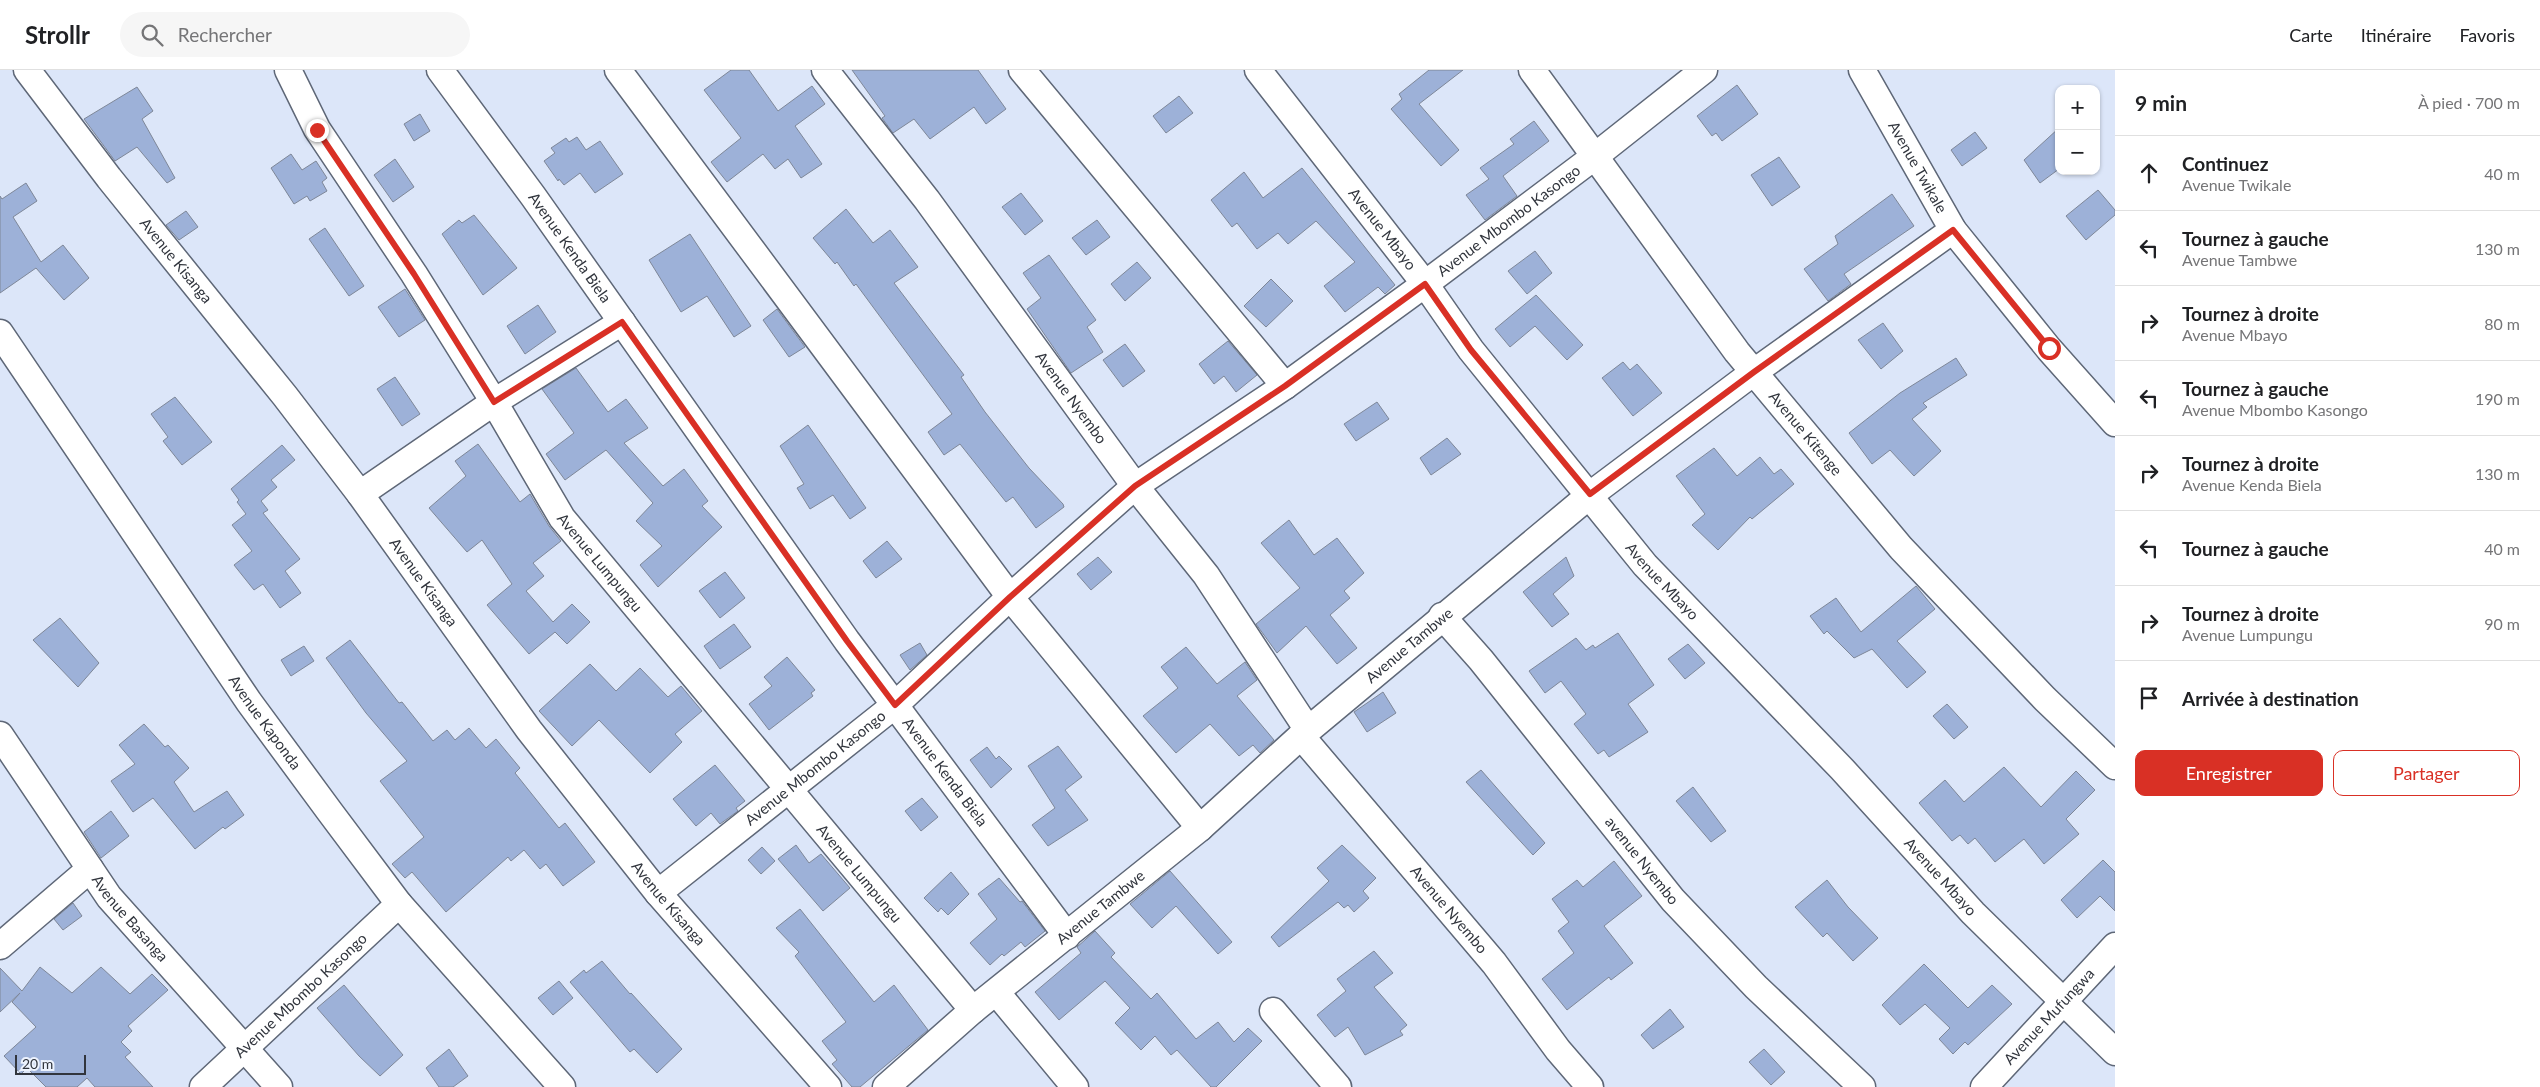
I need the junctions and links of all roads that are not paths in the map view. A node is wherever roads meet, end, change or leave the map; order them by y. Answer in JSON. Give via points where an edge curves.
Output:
{"nodes":[{"id":1,"x":27,"y":70,"type":"edge"},
{"id":2,"x":288,"y":70,"type":"edge"},
{"id":3,"x":440,"y":70,"type":"edge"},
{"id":4,"x":618,"y":70,"type":"edge"},
{"id":5,"x":825,"y":70,"type":"edge"},
{"id":6,"x":1022,"y":70,"type":"edge"},
{"id":7,"x":1258,"y":70,"type":"edge"},
{"id":8,"x":1532,"y":70,"type":"edge"},
{"id":9,"x":1704,"y":70,"type":"edge"},
{"id":10,"x":1862,"y":70,"type":"edge"},
{"id":11,"x":1594,"y":158,"type":"junction"},
{"id":12,"x":1953,"y":230,"type":"junction"},
{"id":13,"x":1425,"y":284,"type":"junction"},
{"id":14,"x":622,"y":322,"type":"junction"},
{"id":15,"x":0,"y":333,"type":"edge"},
{"id":16,"x":1754,"y":372,"type":"junction"},
{"id":17,"x":1285,"y":386,"type":"junction"},
{"id":18,"x":494,"y":402,"type":"junction"},
{"id":19,"x":2112,"y":415,"type":"edge"},
{"id":20,"x":1135,"y":486,"type":"junction"},
{"id":21,"x":360,"y":494,"type":"junction"},
{"id":22,"x":1590,"y":494,"type":"junction"},
{"id":23,"x":1010,"y":597,"type":"junction"},
{"id":24,"x":1442,"y":616,"type":"junction"},
{"id":25,"x":895,"y":705,"type":"junction"},
{"id":26,"x":1305,"y":733,"type":"junction"},
{"id":27,"x":0,"y":735,"type":"edge"},
{"id":28,"x":2115,"y":766,"type":"edge"},
{"id":29,"x":788,"y":790,"type":"junction"},
{"id":30,"x":1200,"y":828,"type":"junction"},
{"id":31,"x":90,"y":869,"type":"junction"},
{"id":32,"x":658,"y":893,"type":"junction"},
{"id":33,"x":399,"y":904,"type":"junction"},
{"id":34,"x":1067,"y":936,"type":"junction"},
{"id":35,"x":0,"y":946,"type":"edge"},
{"id":36,"x":2115,"y":946,"type":"edge"},
{"id":37,"x":997,"y":993,"type":"junction"},
{"id":38,"x":2063,"y":1002,"type":"junction"},
{"id":39,"x":973,"y":1010,"type":"junction"},
{"id":40,"x":1273,"y":1011,"type":"dead end"},
{"id":41,"x":244,"y":1048,"type":"junction"},
{"id":42,"x":2115,"y":1052,"type":"edge"},
{"id":43,"x":203,"y":1087,"type":"edge"},
{"id":44,"x":280,"y":1087,"type":"edge"},
{"id":45,"x":562,"y":1087,"type":"edge"},
{"id":46,"x":828,"y":1087,"type":"edge"},
{"id":47,"x":886,"y":1087,"type":"edge"},
{"id":48,"x":1075,"y":1087,"type":"edge"},
{"id":49,"x":1338,"y":1087,"type":"edge"},
{"id":50,"x":1590,"y":1087,"type":"edge"},
{"id":51,"x":1862,"y":1087,"type":"edge"},
{"id":52,"x":1984,"y":1087,"type":"edge"}],
"edges":[{"from":1,"to":21,"type":"street","name":"Avenue Kisanga"},
{"from":2,"to":18,"type":"street","name":"Avenue Lumpungu","via":[[317,130],[414,274]]},
{"from":3,"to":14,"type":"street","name":"Avenue Kenda Biela"},
{"from":4,"to":23,"type":"street"},
{"from":5,"to":20,"type":"street","name":"Avenue Nyembo","via":[[927,200]]},
{"from":6,"to":17,"type":"street"},
{"from":7,"to":13,"type":"street","name":"Avenue Mbayo"},
{"from":8,"to":11,"type":"street","name":"Avenue Kitenge"},
{"from":9,"to":11,"type":"street","name":"Avenue Mbombo Kasongo"},
{"from":10,"to":12,"type":"street","name":"Avenue Twikale"},
{"from":11,"to":13,"type":"street","name":"Avenue Mbombo Kasongo"},
{"from":11,"to":16,"type":"street","name":"Avenue Kitenge"},
{"from":12,"to":16,"type":"street","name":"Avenue Tambwe"},
{"from":12,"to":19,"type":"street","name":"Avenue Twikale","via":[[2049,348]]},
{"from":13,"to":17,"type":"street","name":"Avenue Mbombo Kasongo"},
{"from":13,"to":22,"type":"street","name":"Avenue Mbayo","via":[[1471,350]]},
{"from":14,"to":18,"type":"street"},
{"from":14,"to":25,"type":"street","name":"Avenue Kenda Biela"},
{"from":15,"to":33,"type":"street","name":"Avenue Kaponda","via":[[249,702]]},
{"from":16,"to":22,"type":"street","name":"Avenue Tambwe"},
{"from":16,"to":28,"type":"street","name":"Avenue Kitenge","via":[[1902,548],[2045,699]]},
{"from":17,"to":20,"type":"street","name":"Avenue Mbombo Kasongo"},
{"from":18,"to":21,"type":"street"},
{"from":18,"to":29,"type":"street","name":"Avenue Lumpungu","via":[[562,518]]},
{"from":20,"to":23,"type":"street","name":"Avenue Mbombo Kasongo"},
{"from":20,"to":26,"type":"street","name":"Avenue Nyembo","via":[[1206,575]]},
{"from":21,"to":32,"type":"street","name":"Avenue Kisanga","via":[[529,730]]},
{"from":22,"to":24,"type":"street","name":"Avenue Tambwe"},
{"from":22,"to":38,"type":"street","name":"Avenue Mbayo","via":[[1645,565],[1842,769],[1973,913]]},
{"from":23,"to":25,"type":"street","name":"Avenue Mbombo Kasongo"},
{"from":23,"to":30,"type":"street"},
{"from":24,"to":26,"type":"street","name":"Avenue Tambwe"},
{"from":24,"to":51,"type":"street","name":"avenue Nyembo","via":[[1673,900],[1756,987]]},
{"from":25,"to":29,"type":"street","name":"Avenue Mbombo Kasongo"},
{"from":25,"to":34,"type":"street","name":"Avenue Kenda Biela"},
{"from":26,"to":30,"type":"street","name":"Avenue Tambwe"},
{"from":26,"to":50,"type":"street","name":"Avenue Nyembo","via":[[1494,963],[1558,1050]]},
{"from":27,"to":31,"type":"street","name":"Avenue Basanga"},
{"from":29,"to":32,"type":"street","name":"Avenue Mbombo Kasongo"},
{"from":29,"to":39,"type":"street","name":"Avenue Lumpungu"},
{"from":30,"to":34,"type":"street","name":"Avenue Tambwe"},
{"from":31,"to":35,"type":"street"},
{"from":31,"to":41,"type":"street","name":"Avenue Basanga","via":[[109,897]]},
{"from":32,"to":46,"type":"street","name":"Avenue Kisanga"},
{"from":33,"to":41,"type":"street","name":"Avenue Mbombo Kasongo"},
{"from":33,"to":45,"type":"street","name":"Avenue Kaponda"},
{"from":34,"to":37,"type":"street","name":"Avenue Tambwe"},
{"from":36,"to":38,"type":"street","name":"Avenue Mufungwa"},
{"from":37,"to":39,"type":"street","name":"Avenue Tambwe"},
{"from":37,"to":48,"type":"street"},
{"from":38,"to":42,"type":"street","name":"Avenue Mbayo"},
{"from":38,"to":52,"type":"street","name":"Avenue Mufungwa"},
{"from":39,"to":47,"type":"street","name":"Avenue Tambwe"},
{"from":40,"to":49,"type":"street"},
{"from":41,"to":43,"type":"street","name":"Avenue Mbombo Kasongo"},
{"from":41,"to":44,"type":"street","name":"Avenue Basanga"}]}
